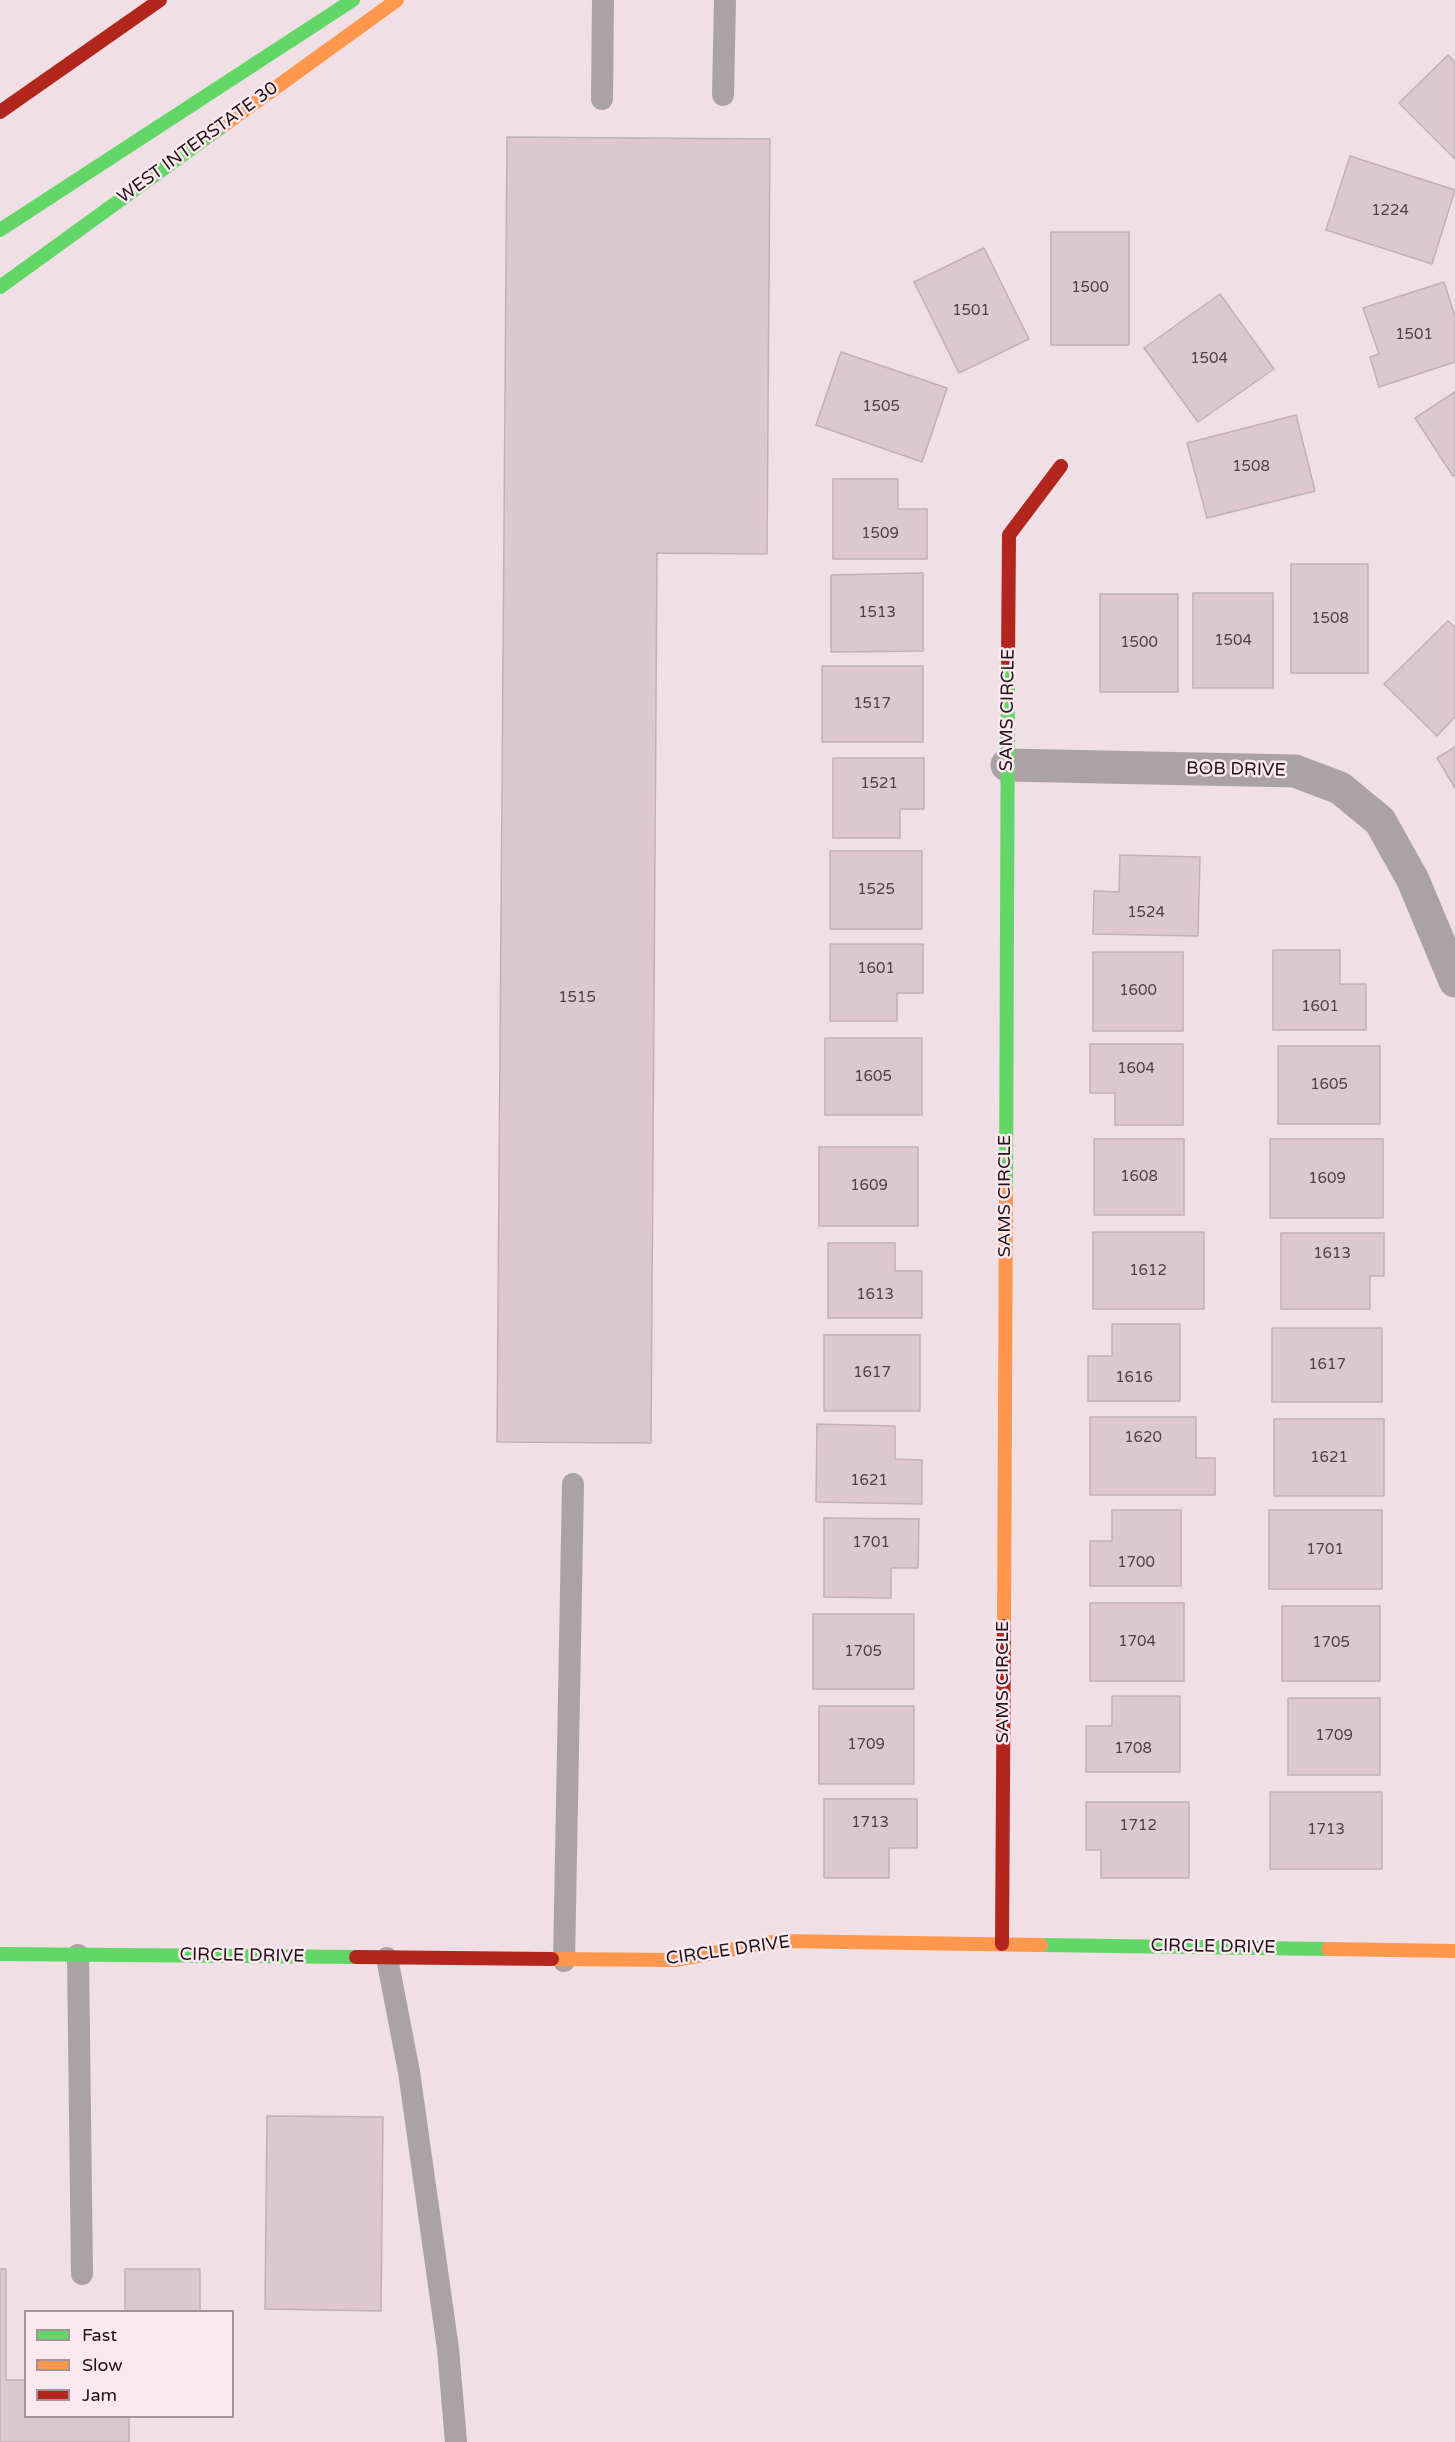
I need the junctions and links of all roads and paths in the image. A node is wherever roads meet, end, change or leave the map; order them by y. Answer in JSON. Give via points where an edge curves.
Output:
{"nodes":[{"id":1,"x":160,"y":0,"type":"edge"},
{"id":2,"x":353,"y":0,"type":"edge"},
{"id":3,"x":397,"y":0,"type":"edge"},
{"id":4,"x":603,"y":0,"type":"edge"},
{"id":5,"x":725,"y":0,"type":"edge"},
{"id":6,"x":723,"y":95,"type":"dead end"},
{"id":7,"x":602,"y":99,"type":"dead end"},
{"id":8,"x":0,"y":112,"type":"edge"},
{"id":9,"x":0,"y":230,"type":"edge"},
{"id":10,"x":0,"y":287,"type":"edge"},
{"id":11,"x":1061,"y":466,"type":"dead end"},
{"id":12,"x":1007,"y":765,"type":"junction"},
{"id":13,"x":1455,"y":981,"type":"edge"},
{"id":14,"x":573,"y":1484,"type":"dead end"},
{"id":15,"x":1002,"y":1944,"type":"junction"},
{"id":16,"x":1455,"y":1951,"type":"edge"},
{"id":17,"x":0,"y":1954,"type":"edge"},
{"id":18,"x":78,"y":1955,"type":"junction"},
{"id":19,"x":387,"y":1958,"type":"junction"},
{"id":20,"x":564,"y":1960,"type":"junction"},
{"id":21,"x":82,"y":2274,"type":"dead end"},
{"id":22,"x":456,"y":2442,"type":"edge"}],
"edges":[{"from":1,"to":8,"type":"main road"},
{"from":2,"to":9,"type":"main road"},
{"from":3,"to":10,"type":"main road","name":"WEST INTERSTATE 30"},
{"from":4,"to":7,"type":"lane"},
{"from":5,"to":6,"type":"lane"},
{"from":11,"to":12,"type":"main road","name":"SAMS CIRCLE","via":[[1009,535]]},
{"from":12,"to":13,"type":"street","name":"BOB DRIVE","via":[[1295,771],[1340,788],[1380,821],[1413,879]]},
{"from":12,"to":15,"type":"main road","name":"SAMS CIRCLE"},
{"from":14,"to":20,"type":"lane"},
{"from":15,"to":16,"type":"main road","name":"CIRCLE DRIVE"},
{"from":15,"to":20,"type":"main road","name":"CIRCLE DRIVE","via":[[779,1941],[675,1960]]},
{"from":17,"to":18,"type":"main road","name":"CIRCLE DRIVE"},
{"from":18,"to":19,"type":"main road","name":"CIRCLE DRIVE"},
{"from":18,"to":21,"type":"lane"},
{"from":19,"to":20,"type":"main road","name":"CIRCLE DRIVE"},
{"from":19,"to":22,"type":"lane","via":[[409,2072],[448,2349]]}]}
